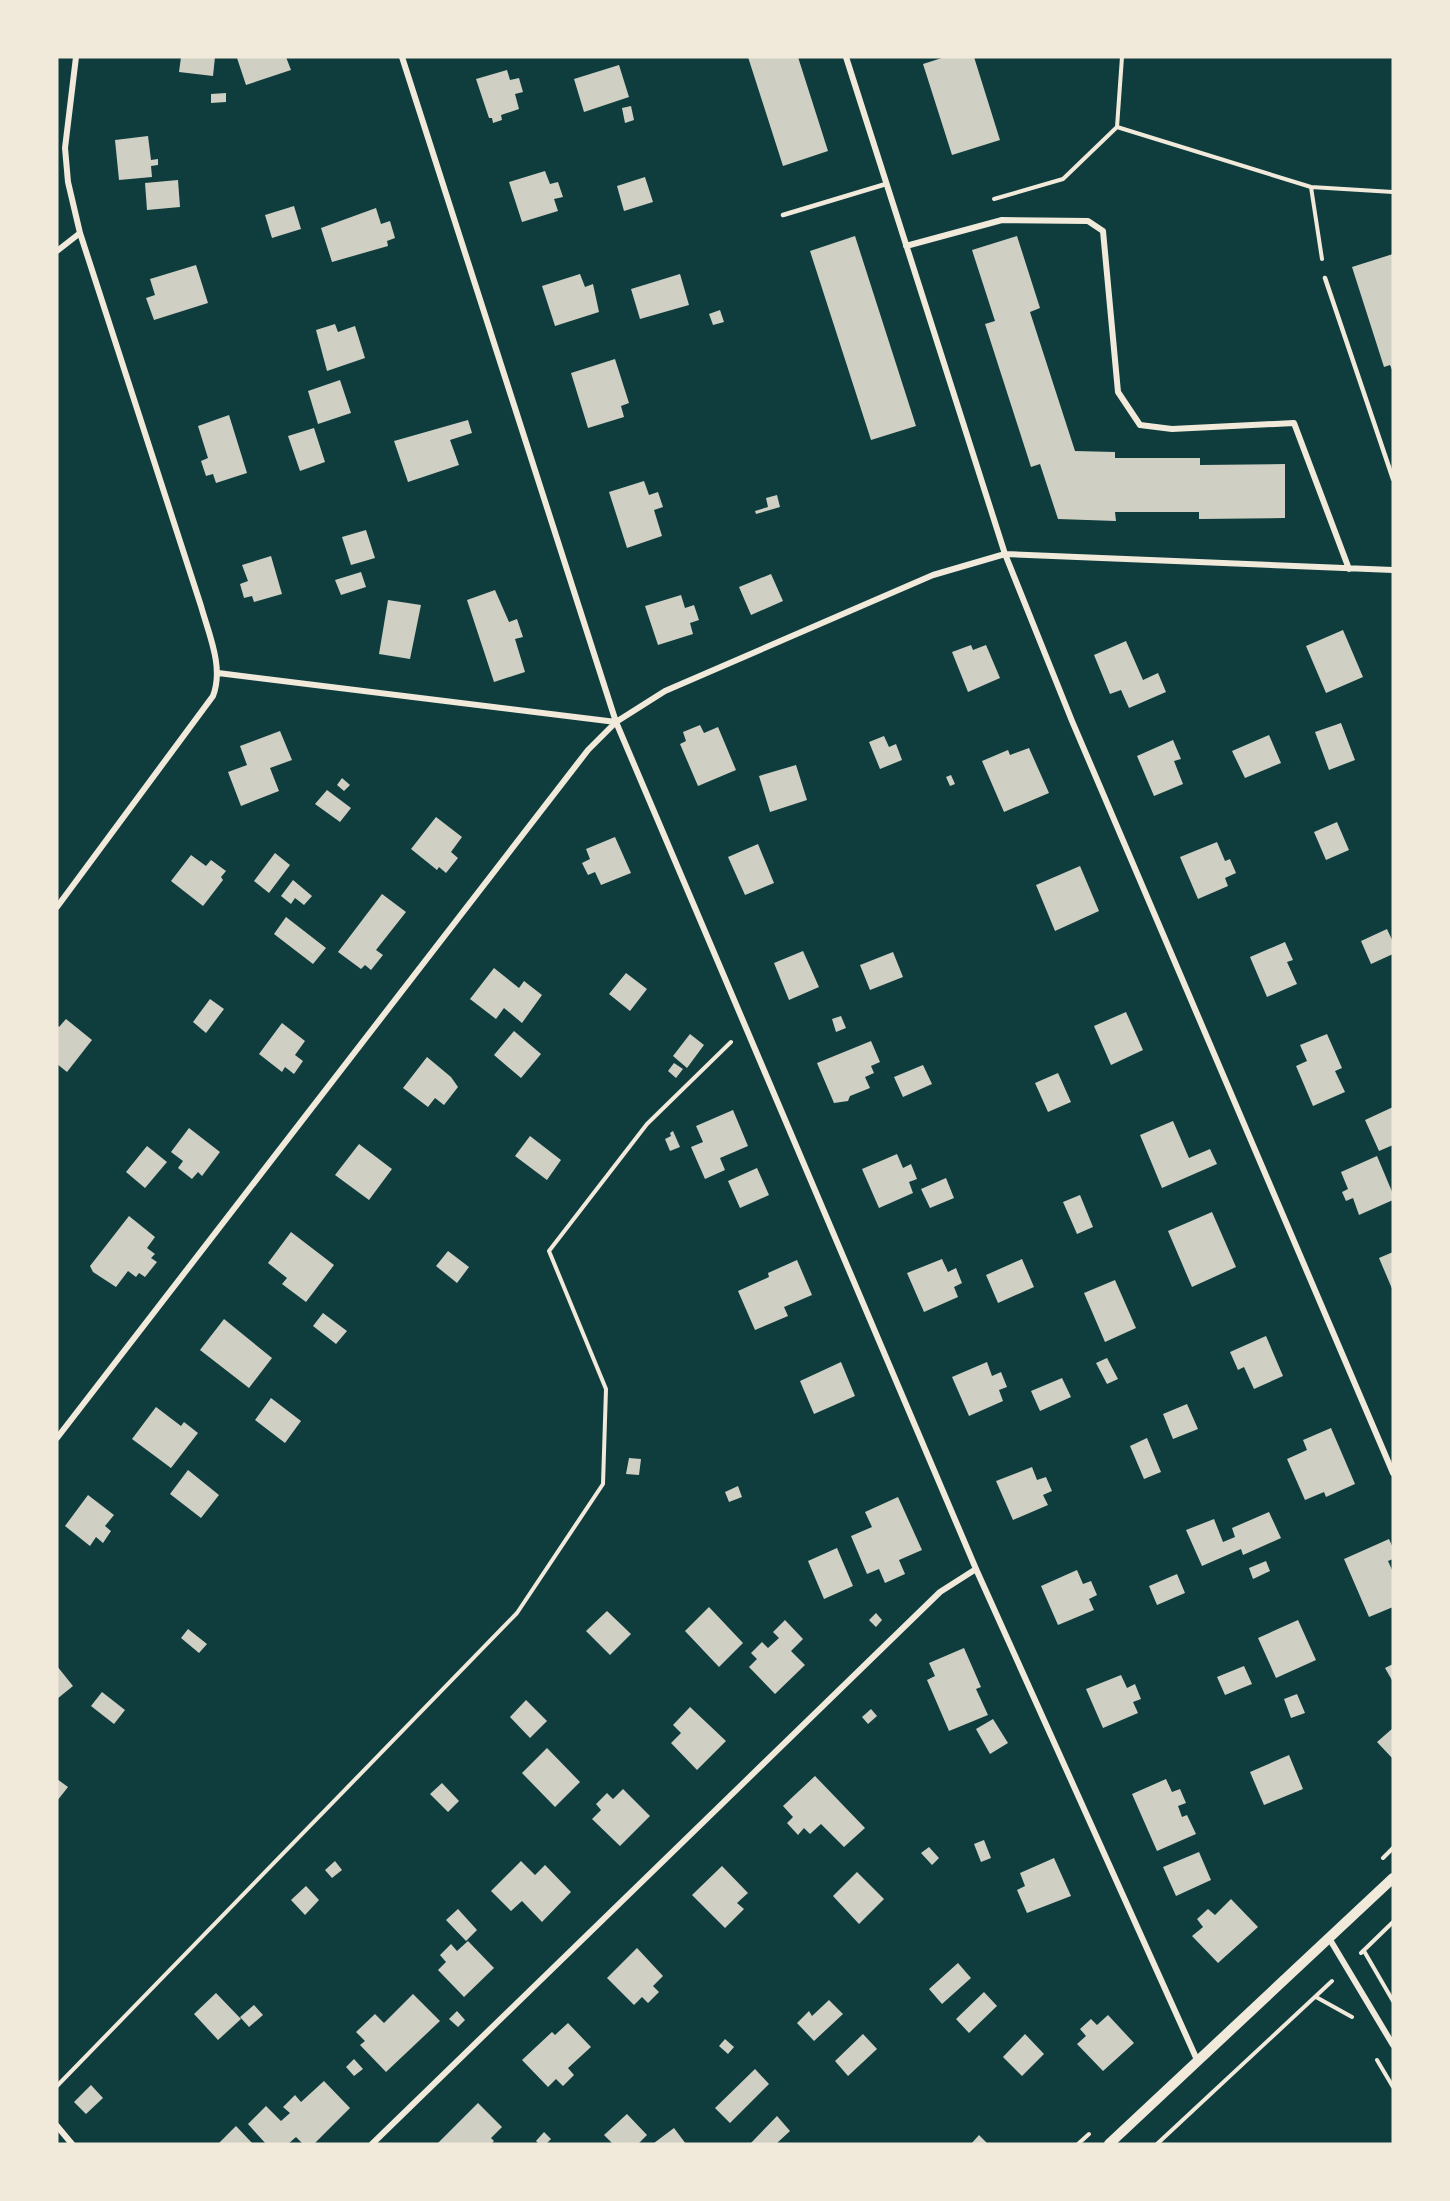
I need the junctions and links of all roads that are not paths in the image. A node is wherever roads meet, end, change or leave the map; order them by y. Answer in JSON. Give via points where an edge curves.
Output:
{"nodes":[{"id":1,"x":76,"y":57,"type":"edge"},
{"id":2,"x":402,"y":57,"type":"edge"},
{"id":3,"x":846,"y":57,"type":"edge"},
{"id":4,"x":886,"y":183,"type":"junction"},
{"id":5,"x":783,"y":215,"type":"dead end"},
{"id":6,"x":80,"y":233,"type":"junction"},
{"id":7,"x":906,"y":246,"type":"junction"},
{"id":8,"x":57,"y":251,"type":"edge"},
{"id":9,"x":1325,"y":278,"type":"road end"},
{"id":10,"x":1393,"y":479,"type":"edge"},
{"id":11,"x":1005,"y":554,"type":"junction"},
{"id":12,"x":1349,"y":569,"type":"junction"},
{"id":13,"x":1393,"y":570,"type":"edge"},
{"id":14,"x":218,"y":673,"type":"junction"},
{"id":15,"x":616,"y":722,"type":"junction"},
{"id":16,"x":57,"y":907,"type":"edge"},
{"id":17,"x":57,"y":1438,"type":"edge"},
{"id":18,"x":1393,"y":1473,"type":"edge"},
{"id":19,"x":976,"y":1569,"type":"junction"},
{"id":20,"x":1393,"y":1878,"type":"edge"},
{"id":21,"x":1329,"y":1938,"type":"junction"},
{"id":22,"x":1393,"y":2045,"type":"edge"},
{"id":23,"x":1198,"y":2062,"type":"junction"},
{"id":24,"x":57,"y":2126,"type":"edge"},
{"id":25,"x":72,"y":2144,"type":"edge"},
{"id":26,"x":372,"y":2144,"type":"edge"},
{"id":27,"x":1109,"y":2144,"type":"edge"}],
"edges":[{"from":1,"to":6,"type":"street","via":[[65,148]]},
{"from":2,"to":15,"type":"street"},
{"from":3,"to":4,"type":"street"},
{"from":4,"to":5,"type":"lane"},
{"from":4,"to":7,"type":"street"},
{"from":6,"to":8,"type":"street"},
{"from":6,"to":14,"type":"street","via":[[201,606]]},
{"from":7,"to":11,"type":"street"},
{"from":7,"to":12,"type":"street","via":[[1002,220],[1088,221],[1103,231],[1118,392],[1140,425],[1172,429],[1294,423]]},
{"from":9,"to":10,"type":"lane"},
{"from":11,"to":12,"type":"street"},
{"from":11,"to":15,"type":"street","via":[[922,579],[665,692]]},
{"from":11,"to":18,"type":"street","via":[[1072,721]]},
{"from":12,"to":13,"type":"street"},
{"from":14,"to":15,"type":"street"},
{"from":14,"to":16,"type":"street","via":[[213,696]]},
{"from":15,"to":17,"type":"street","via":[[588,750]]},
{"from":15,"to":19,"type":"street"},
{"from":19,"to":23,"type":"street"},
{"from":19,"to":26,"type":"street","via":[[940,1592]]},
{"from":20,"to":21,"type":"street"},
{"from":21,"to":22,"type":"street"},
{"from":21,"to":23,"type":"street"},
{"from":23,"to":27,"type":"street"},
{"from":24,"to":25,"type":"street"}]}
